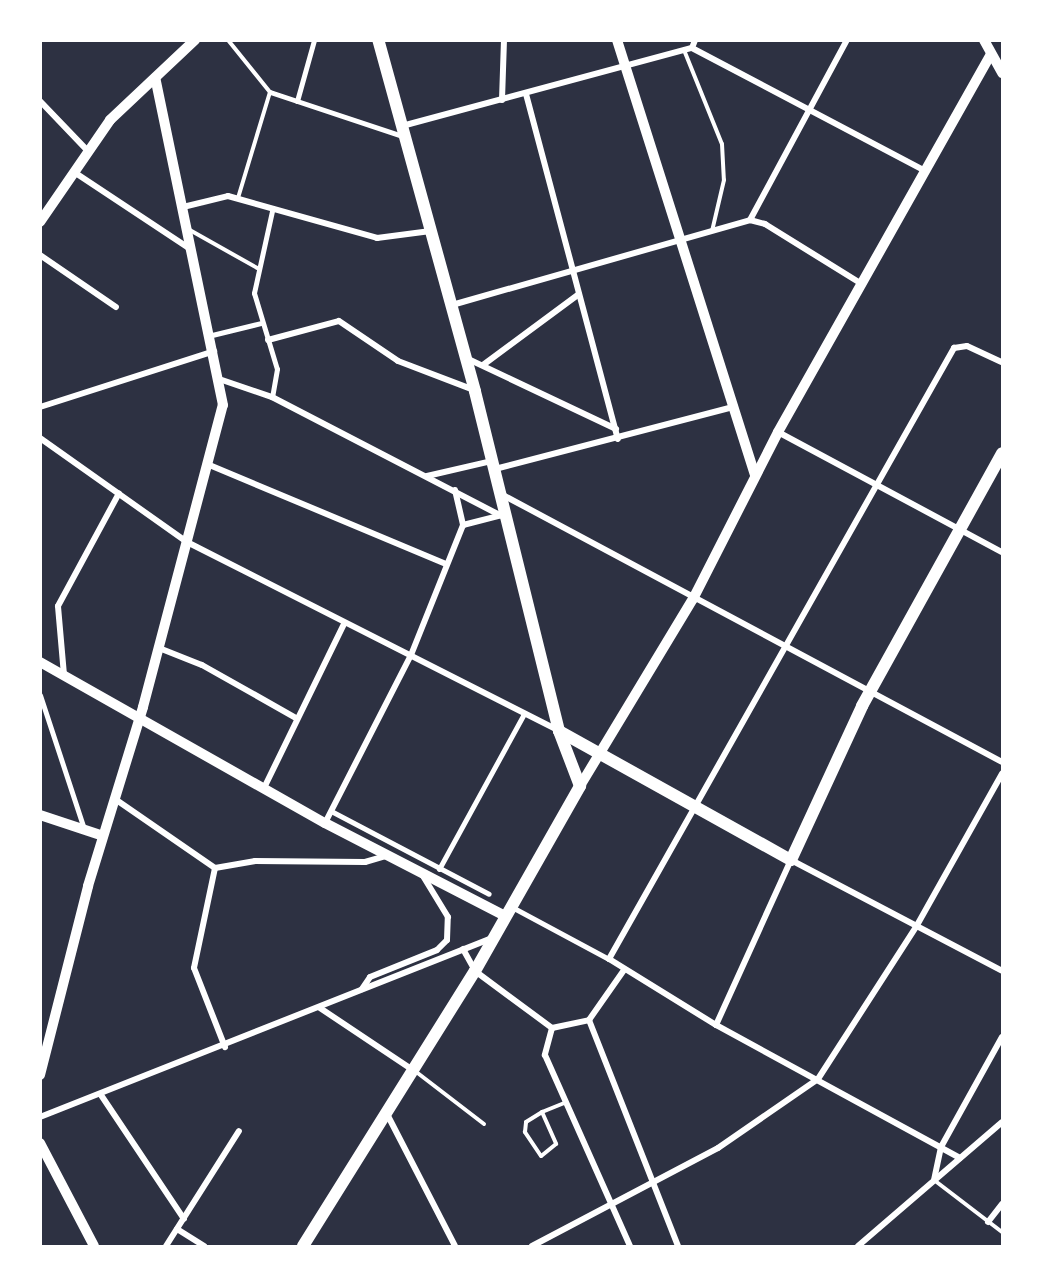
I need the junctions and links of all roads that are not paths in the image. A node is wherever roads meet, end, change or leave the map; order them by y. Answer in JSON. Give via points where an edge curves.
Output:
{"nodes":[{"id":1,"x":195,"y":40,"type":"edge"},
{"id":2,"x":228,"y":40,"type":"edge"},
{"id":3,"x":314,"y":40,"type":"edge"},
{"id":4,"x":378,"y":40,"type":"edge"},
{"id":5,"x":504,"y":40,"type":"edge"},
{"id":6,"x":617,"y":40,"type":"edge"},
{"id":7,"x":847,"y":40,"type":"edge"},
{"id":8,"x":984,"y":40,"type":"edge"},
{"id":9,"x":693,"y":44,"type":"edge"},
{"id":10,"x":684,"y":50,"type":"junction"},
{"id":11,"x":991,"y":54,"type":"junction"},
{"id":12,"x":624,"y":67,"type":"junction"},
{"id":13,"x":1002,"y":73,"type":"edge"},
{"id":14,"x":155,"y":78,"type":"junction"},
{"id":15,"x":270,"y":92,"type":"junction"},
{"id":16,"x":526,"y":94,"type":"junction"},
{"id":17,"x":502,"y":100,"type":"junction"},
{"id":18,"x":40,"y":101,"type":"edge"},
{"id":19,"x":297,"y":101,"type":"junction"},
{"id":20,"x":810,"y":108,"type":"junction"},
{"id":21,"x":403,"y":131,"type":"junction"},
{"id":22,"x":88,"y":151,"type":"junction"},
{"id":23,"x":925,"y":171,"type":"junction"},
{"id":24,"x":74,"y":172,"type":"junction"},
{"id":25,"x":237,"y":198,"type":"junction"},
{"id":26,"x":183,"y":207,"type":"junction"},
{"id":27,"x":272,"y":211,"type":"junction"},
{"id":28,"x":750,"y":220,"type":"junction"},
{"id":29,"x":40,"y":222,"type":"edge"},
{"id":30,"x":187,"y":228,"type":"junction"},
{"id":31,"x":431,"y":231,"type":"junction"},
{"id":32,"x":711,"y":233,"type":"junction"},
{"id":33,"x":680,"y":242,"type":"junction"},
{"id":34,"x":192,"y":250,"type":"junction"},
{"id":35,"x":40,"y":255,"type":"edge"},
{"id":36,"x":260,"y":269,"type":"junction"},
{"id":37,"x":573,"y":273,"type":"junction"},
{"id":38,"x":860,"y":283,"type":"junction"},
{"id":39,"x":579,"y":294,"type":"junction"},
{"id":40,"x":451,"y":305,"type":"junction"},
{"id":41,"x":116,"y":307,"type":"dead end"},
{"id":42,"x":261,"y":323,"type":"junction"},
{"id":43,"x":212,"y":335,"type":"junction"},
{"id":44,"x":268,"y":340,"type":"junction"},
{"id":45,"x":215,"y":351,"type":"junction"},
{"id":46,"x":466,"y":357,"type":"junction"},
{"id":47,"x":1002,"y":362,"type":"edge"},
{"id":48,"x":483,"y":364,"type":"junction"},
{"id":49,"x":222,"y":380,"type":"junction"},
{"id":50,"x":475,"y":391,"type":"junction"},
{"id":51,"x":272,"y":397,"type":"junction"},
{"id":52,"x":40,"y":407,"type":"edge"},
{"id":53,"x":730,"y":408,"type":"junction"},
{"id":54,"x":616,"y":429,"type":"junction"},
{"id":55,"x":778,"y":432,"type":"junction"},
{"id":56,"x":40,"y":438,"type":"edge"},
{"id":57,"x":618,"y":439,"type":"junction"},
{"id":58,"x":1002,"y":453,"type":"edge"},
{"id":59,"x":207,"y":464,"type":"junction"},
{"id":60,"x":494,"y":465,"type":"junction"},
{"id":61,"x":755,"y":474,"type":"junction"},
{"id":62,"x":427,"y":476,"type":"junction"},
{"id":63,"x":878,"y":485,"type":"junction"},
{"id":64,"x":455,"y":490,"type":"junction"},
{"id":65,"x":118,"y":492,"type":"junction"},
{"id":66,"x":501,"y":494,"type":"junction"},
{"id":67,"x":503,"y":515,"type":"junction"},
{"id":68,"x":464,"y":525,"type":"junction"},
{"id":69,"x":961,"y":529,"type":"junction"},
{"id":70,"x":187,"y":542,"type":"junction"},
{"id":71,"x":1002,"y":552,"type":"edge"},
{"id":72,"x":446,"y":564,"type":"junction"},
{"id":73,"x":693,"y":598,"type":"junction"},
{"id":74,"x":344,"y":624,"type":"junction"},
{"id":75,"x":159,"y":648,"type":"junction"},
{"id":76,"x":787,"y":648,"type":"junction"},
{"id":77,"x":411,"y":655,"type":"junction"},
{"id":78,"x":40,"y":662,"type":"edge"},
{"id":79,"x":64,"y":675,"type":"junction"},
{"id":80,"x":870,"y":692,"type":"junction"},
{"id":81,"x":40,"y":695,"type":"edge"},
{"id":82,"x":524,"y":714,"type":"junction"},
{"id":83,"x":296,"y":718,"type":"junction"},
{"id":84,"x":139,"y":719,"type":"junction"},
{"id":85,"x":559,"y":732,"type":"junction"},
{"id":86,"x":599,"y":753,"type":"junction"},
{"id":87,"x":1002,"y":762,"type":"edge"},
{"id":88,"x":1002,"y":774,"type":"edge"},
{"id":89,"x":580,"y":786,"type":"junction"},
{"id":90,"x":264,"y":788,"type":"junction"},
{"id":91,"x":115,"y":799,"type":"junction"},
{"id":92,"x":695,"y":808,"type":"junction"},
{"id":93,"x":331,"y":811,"type":"junction"},
{"id":94,"x":40,"y":815,"type":"edge"},
{"id":95,"x":325,"y":823,"type":"junction"},
{"id":96,"x":84,"y":829,"type":"junction"},
{"id":97,"x":103,"y":836,"type":"junction"},
{"id":98,"x":387,"y":856,"type":"junction"},
{"id":99,"x":791,"y":860,"type":"junction"},
{"id":100,"x":215,"y":868,"type":"junction"},
{"id":101,"x":418,"y":868,"type":"junction"},
{"id":102,"x":439,"y":869,"type":"junction"},
{"id":103,"x":489,"y":894,"type":"dead end"},
{"id":104,"x":505,"y":910,"type":"junction"},
{"id":105,"x":916,"y":927,"type":"junction"},
{"id":106,"x":492,"y":938,"type":"junction"},
{"id":107,"x":463,"y":949,"type":"junction"},
{"id":108,"x":609,"y":959,"type":"junction"},
{"id":109,"x":624,"y":970,"type":"junction"},
{"id":110,"x":475,"y":971,"type":"junction"},
{"id":111,"x":1002,"y":971,"type":"edge"},
{"id":112,"x":362,"y":989,"type":"junction"},
{"id":113,"x":320,"y":1008,"type":"junction"},
{"id":114,"x":589,"y":1020,"type":"junction"},
{"id":115,"x":716,"y":1025,"type":"junction"},
{"id":116,"x":552,"y":1028,"type":"junction"},
{"id":117,"x":1002,"y":1036,"type":"edge"},
{"id":118,"x":225,"y":1047,"type":"junction"},
{"id":119,"x":414,"y":1070,"type":"junction"},
{"id":120,"x":40,"y":1075,"type":"edge"},
{"id":121,"x":818,"y":1079,"type":"junction"},
{"id":122,"x":101,"y":1095,"type":"junction"},
{"id":123,"x":564,"y":1103,"type":"junction"},
{"id":124,"x":542,"y":1112,"type":"junction"},
{"id":125,"x":387,"y":1114,"type":"junction"},
{"id":126,"x":40,"y":1117,"type":"edge"},
{"id":127,"x":1002,"y":1122,"type":"edge"},
{"id":128,"x":484,"y":1124,"type":"dead end"},
{"id":129,"x":240,"y":1131,"type":"dead end"},
{"id":130,"x":40,"y":1143,"type":"edge"},
{"id":131,"x":941,"y":1147,"type":"junction"},
{"id":132,"x":960,"y":1158,"type":"junction"},
{"id":133,"x":933,"y":1180,"type":"junction"},
{"id":134,"x":650,"y":1182,"type":"junction"},
{"id":135,"x":609,"y":1204,"type":"junction"},
{"id":136,"x":1002,"y":1204,"type":"edge"},
{"id":137,"x":184,"y":1219,"type":"junction"},
{"id":138,"x":988,"y":1222,"type":"junction"},
{"id":139,"x":177,"y":1229,"type":"junction"},
{"id":140,"x":1002,"y":1232,"type":"edge"},
{"id":141,"x":94,"y":1246,"type":"edge"},
{"id":142,"x":166,"y":1246,"type":"edge"},
{"id":143,"x":204,"y":1246,"type":"edge"},
{"id":144,"x":303,"y":1246,"type":"edge"},
{"id":145,"x":455,"y":1246,"type":"edge"},
{"id":146,"x":532,"y":1246,"type":"edge"},
{"id":147,"x":630,"y":1246,"type":"edge"},
{"id":148,"x":678,"y":1246,"type":"edge"},
{"id":149,"x":858,"y":1246,"type":"edge"}],
"edges":[{"from":1,"to":14,"type":"street"},
{"from":2,"to":15,"type":"lane"},
{"from":3,"to":19,"type":"street"},
{"from":4,"to":21,"type":"main road"},
{"from":5,"to":17,"type":"street"},
{"from":6,"to":12,"type":"street"},
{"from":7,"to":20,"type":"street"},
{"from":8,"to":11,"type":"street"},
{"from":9,"to":10,"type":"street"},
{"from":9,"to":20,"type":"street"},
{"from":10,"to":12,"type":"street"},
{"from":10,"to":32,"type":"lane","via":[[713,115],[724,161]]},
{"from":11,"to":13,"type":"street"},
{"from":11,"to":23,"type":"street"},
{"from":12,"to":16,"type":"street"},
{"from":12,"to":33,"type":"street"},
{"from":14,"to":22,"type":"street","via":[[110,120]]},
{"from":14,"to":26,"type":"street"},
{"from":15,"to":19,"type":"street"},
{"from":15,"to":25,"type":"lane"},
{"from":16,"to":17,"type":"street"},
{"from":16,"to":37,"type":"street"},
{"from":17,"to":21,"type":"street"},
{"from":18,"to":22,"type":"street"},
{"from":19,"to":21,"type":"street"},
{"from":20,"to":23,"type":"street"},
{"from":20,"to":28,"type":"street"},
{"from":21,"to":31,"type":"main road"},
{"from":22,"to":24,"type":"street"},
{"from":23,"to":38,"type":"street"},
{"from":24,"to":29,"type":"street"},
{"from":24,"to":34,"type":"street"},
{"from":25,"to":26,"type":"street"},
{"from":25,"to":27,"type":"street"},
{"from":26,"to":30,"type":"street"},
{"from":27,"to":31,"type":"street","via":[[377,238]]},
{"from":27,"to":36,"type":"street"},
{"from":28,"to":32,"type":"street"},
{"from":28,"to":38,"type":"street","via":[[765,224]]},
{"from":30,"to":34,"type":"street"},
{"from":30,"to":36,"type":"lane","via":[[199,230]]},
{"from":31,"to":40,"type":"main road"},
{"from":32,"to":33,"type":"street"},
{"from":33,"to":37,"type":"street"},
{"from":33,"to":53,"type":"street"},
{"from":34,"to":43,"type":"street"},
{"from":35,"to":41,"type":"street"},
{"from":36,"to":42,"type":"street","via":[[254,300]]},
{"from":37,"to":39,"type":"street"},
{"from":37,"to":40,"type":"street"},
{"from":38,"to":55,"type":"street"},
{"from":39,"to":48,"type":"street"},
{"from":39,"to":54,"type":"street"},
{"from":40,"to":46,"type":"main road"},
{"from":42,"to":43,"type":"street"},
{"from":42,"to":44,"type":"street"},
{"from":43,"to":45,"type":"street"},
{"from":44,"to":50,"type":"street","via":[[339,321],[398,361]]},
{"from":44,"to":51,"type":"street","via":[[277,369]]},
{"from":45,"to":49,"type":"street"},
{"from":45,"to":52,"type":"street"},
{"from":46,"to":48,"type":"street"},
{"from":46,"to":50,"type":"main road"},
{"from":47,"to":63,"type":"street","via":[[967,346],[954,348]]},
{"from":48,"to":54,"type":"street"},
{"from":49,"to":51,"type":"street"},
{"from":49,"to":59,"type":"street","via":[[223,405]]},
{"from":50,"to":60,"type":"main road"},
{"from":51,"to":62,"type":"street"},
{"from":53,"to":57,"type":"street"},
{"from":53,"to":61,"type":"street"},
{"from":54,"to":57,"type":"street"},
{"from":55,"to":61,"type":"street"},
{"from":55,"to":63,"type":"street"},
{"from":56,"to":65,"type":"street"},
{"from":57,"to":60,"type":"street"},
{"from":58,"to":69,"type":"main road"},
{"from":59,"to":70,"type":"street"},
{"from":59,"to":72,"type":"street"},
{"from":60,"to":62,"type":"street"},
{"from":60,"to":66,"type":"main road"},
{"from":61,"to":73,"type":"street"},
{"from":62,"to":64,"type":"street"},
{"from":63,"to":69,"type":"street"},
{"from":63,"to":76,"type":"street"},
{"from":64,"to":67,"type":"street"},
{"from":64,"to":68,"type":"street"},
{"from":65,"to":70,"type":"street"},
{"from":65,"to":79,"type":"street","via":[[58,606]]},
{"from":66,"to":67,"type":"main road"},
{"from":66,"to":73,"type":"street"},
{"from":67,"to":68,"type":"street"},
{"from":67,"to":85,"type":"main road"},
{"from":68,"to":72,"type":"street"},
{"from":69,"to":71,"type":"street"},
{"from":69,"to":80,"type":"main road"},
{"from":70,"to":74,"type":"street"},
{"from":70,"to":75,"type":"street"},
{"from":72,"to":77,"type":"street"},
{"from":73,"to":76,"type":"street"},
{"from":73,"to":86,"type":"street"},
{"from":74,"to":77,"type":"street"},
{"from":74,"to":83,"type":"street"},
{"from":75,"to":83,"type":"street","via":[[201,665]]},
{"from":75,"to":84,"type":"street"},
{"from":76,"to":80,"type":"street"},
{"from":76,"to":92,"type":"street"},
{"from":77,"to":82,"type":"street"},
{"from":77,"to":93,"type":"street"},
{"from":78,"to":79,"type":"street"},
{"from":79,"to":84,"type":"street"},
{"from":80,"to":87,"type":"street"},
{"from":80,"to":99,"type":"main road"},
{"from":81,"to":96,"type":"street"},
{"from":82,"to":85,"type":"street"},
{"from":82,"to":102,"type":"street"},
{"from":83,"to":90,"type":"street"},
{"from":84,"to":90,"type":"street"},
{"from":84,"to":91,"type":"street"},
{"from":85,"to":86,"type":"main road"},
{"from":85,"to":89,"type":"main road"},
{"from":86,"to":89,"type":"street"},
{"from":86,"to":92,"type":"main road"},
{"from":88,"to":105,"type":"street"},
{"from":89,"to":104,"type":"main road"},
{"from":90,"to":95,"type":"street"},
{"from":91,"to":97,"type":"street"},
{"from":91,"to":100,"type":"street"},
{"from":92,"to":99,"type":"main road"},
{"from":92,"to":108,"type":"street"},
{"from":93,"to":95,"type":"street"},
{"from":93,"to":102,"type":"street"},
{"from":94,"to":96,"type":"street"},
{"from":95,"to":98,"type":"street"},
{"from":96,"to":97,"type":"street"},
{"from":97,"to":120,"type":"street"},
{"from":98,"to":100,"type":"street","via":[[365,862],[255,861]]},
{"from":98,"to":101,"type":"street"},
{"from":99,"to":105,"type":"street"},
{"from":99,"to":115,"type":"street"},
{"from":100,"to":118,"type":"street","via":[[194,968]]},
{"from":101,"to":104,"type":"street"},
{"from":101,"to":112,"type":"street","via":[[444,907],[450,934],[437,950],[370,976]]},
{"from":102,"to":103,"type":"street"},
{"from":104,"to":106,"type":"main road"},
{"from":104,"to":108,"type":"street"},
{"from":105,"to":111,"type":"street"},
{"from":105,"to":121,"type":"street"},
{"from":106,"to":107,"type":"street"},
{"from":106,"to":110,"type":"main road"},
{"from":107,"to":110,"type":"street"},
{"from":107,"to":112,"type":"street"},
{"from":108,"to":109,"type":"street"},
{"from":109,"to":114,"type":"street"},
{"from":109,"to":115,"type":"street"},
{"from":110,"to":116,"type":"street"},
{"from":110,"to":119,"type":"main road"},
{"from":112,"to":113,"type":"street"},
{"from":113,"to":118,"type":"street"},
{"from":113,"to":119,"type":"street"},
{"from":114,"to":116,"type":"street"},
{"from":114,"to":134,"type":"street"},
{"from":115,"to":121,"type":"street"},
{"from":116,"to":123,"type":"street","via":[[545,1055]]},
{"from":117,"to":131,"type":"street"},
{"from":118,"to":122,"type":"street"},
{"from":119,"to":125,"type":"main road"},
{"from":119,"to":128,"type":"lane"},
{"from":121,"to":131,"type":"street"},
{"from":121,"to":134,"type":"street","via":[[717,1148]]},
{"from":122,"to":126,"type":"street"},
{"from":122,"to":137,"type":"street"},
{"from":123,"to":124,"type":"lane"},
{"from":123,"to":135,"type":"street"},
{"from":124,"to":124,"type":"lane","via":[[524,1127],[541,1156],[556,1144]]},
{"from":125,"to":144,"type":"main road"},
{"from":125,"to":145,"type":"street"},
{"from":127,"to":132,"type":"street"},
{"from":129,"to":137,"type":"street"},
{"from":130,"to":141,"type":"street"},
{"from":131,"to":132,"type":"street"},
{"from":131,"to":133,"type":"street"},
{"from":132,"to":133,"type":"street"},
{"from":133,"to":138,"type":"lane"},
{"from":133,"to":149,"type":"street"},
{"from":134,"to":135,"type":"street"},
{"from":134,"to":148,"type":"street"},
{"from":135,"to":146,"type":"street"},
{"from":135,"to":147,"type":"street"},
{"from":136,"to":138,"type":"street"},
{"from":137,"to":139,"type":"street"},
{"from":138,"to":140,"type":"lane"},
{"from":139,"to":142,"type":"street"},
{"from":139,"to":143,"type":"street"}]}
